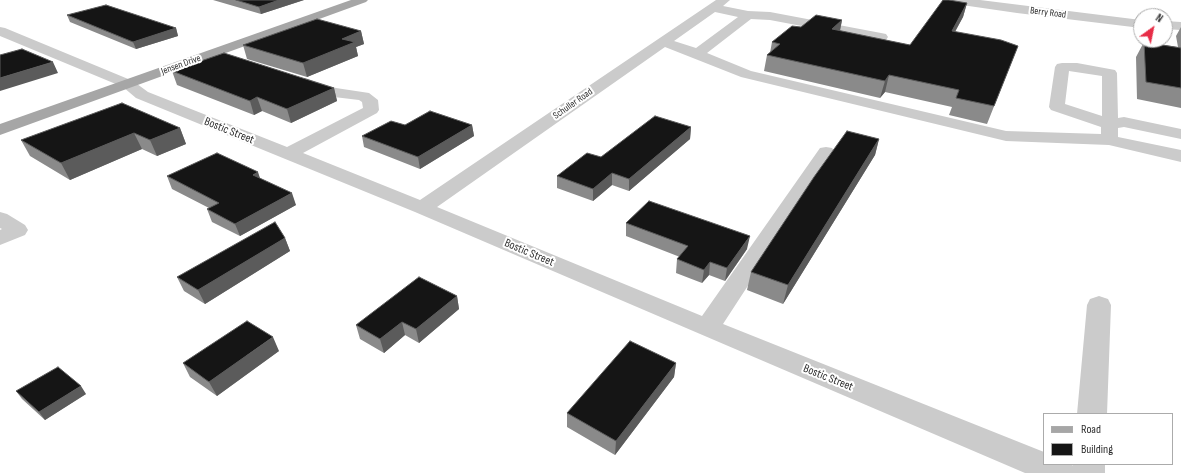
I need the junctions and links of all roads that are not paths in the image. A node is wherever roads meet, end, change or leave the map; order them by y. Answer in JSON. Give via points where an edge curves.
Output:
{"nodes":[{"id":1,"x":362,"y":0,"type":"edge"},
{"id":2,"x":962,"y":0,"type":"edge"},
{"id":3,"x":718,"y":4,"type":"edge"},
{"id":4,"x":748,"y":15,"type":"junction"},
{"id":5,"x":1133,"y":23,"type":"edge"},
{"id":6,"x":0,"y":30,"type":"edge"},
{"id":7,"x":881,"y":37,"type":"dead end"},
{"id":8,"x":663,"y":42,"type":"junction"},
{"id":9,"x":697,"y":54,"type":"junction"},
{"id":10,"x":208,"y":55,"type":"junction"},
{"id":11,"x":236,"y":62,"type":"edge"},
{"id":12,"x":291,"y":78,"type":"edge"},
{"id":13,"x":128,"y":84,"type":"junction"},
{"id":14,"x":0,"y":130,"type":"edge"},
{"id":15,"x":1109,"y":132,"type":"junction"},
{"id":16,"x":1181,"y":134,"type":"edge"},
{"id":17,"x":826,"y":152,"type":"dead end"},
{"id":18,"x":288,"y":154,"type":"junction"},
{"id":19,"x":1181,"y":156,"type":"edge"},
{"id":20,"x":422,"y":208,"type":"junction"},
{"id":21,"x":0,"y":218,"type":"edge"},
{"id":22,"x":0,"y":238,"type":"edge"},
{"id":23,"x":1099,"y":305,"type":"dead end"},
{"id":24,"x":707,"y":328,"type":"junction"},
{"id":25,"x":1092,"y":413,"type":"edge"},
{"id":26,"x":1060,"y":473,"type":"edge"}],
"edges":[{"from":1,"to":10,"type":"main road","name":"Jensen Drive"},
{"from":2,"to":5,"type":"street","name":"Berry Road"},
{"from":3,"to":4,"type":"street"},
{"from":3,"to":8,"type":"street","name":"Schuller Road"},
{"from":4,"to":7,"type":"street","via":[[770,16]]},
{"from":4,"to":9,"type":"street"},
{"from":6,"to":13,"type":"street","name":"Bostic Street"},
{"from":8,"to":9,"type":"street"},
{"from":8,"to":20,"type":"street","name":"Schuller Road"},
{"from":9,"to":15,"type":"street","via":[[746,74],[1006,136]]},
{"from":10,"to":11,"type":"street"},
{"from":10,"to":13,"type":"main road","name":"Jensen Drive"},
{"from":12,"to":18,"type":"street","via":[[334,92],[363,96],[370,100],[370,110]]},
{"from":13,"to":14,"type":"main road","name":"Jensen Drive"},
{"from":13,"to":18,"type":"street","name":"Bostic Street","via":[[142,95]]},
{"from":15,"to":16,"type":"street","via":[[1124,122]]},
{"from":15,"to":19,"type":"street"},
{"from":17,"to":24,"type":"street"},
{"from":18,"to":20,"type":"street","name":"Bostic Street"},
{"from":20,"to":24,"type":"street","name":"Bostic Street"},
{"from":21,"to":22,"type":"street","via":[[17,230]]},
{"from":23,"to":25,"type":"street"},
{"from":24,"to":26,"type":"street","name":"Bostic Street"}]}
